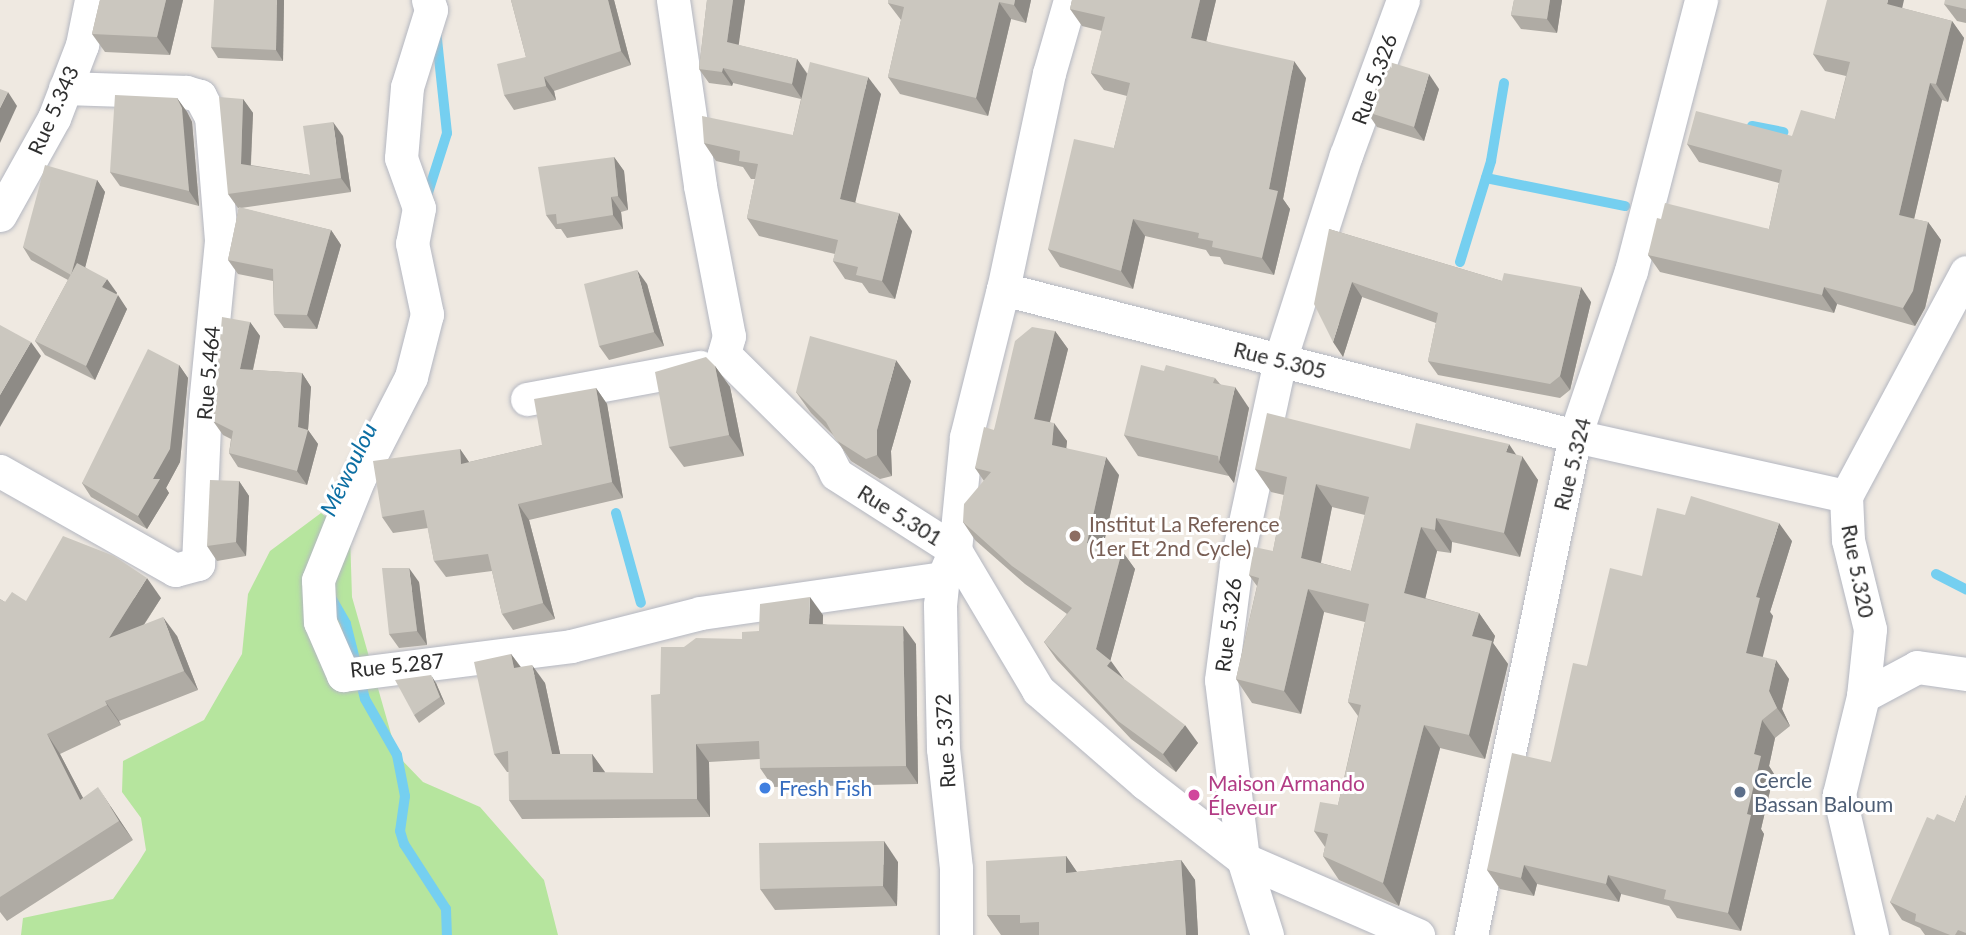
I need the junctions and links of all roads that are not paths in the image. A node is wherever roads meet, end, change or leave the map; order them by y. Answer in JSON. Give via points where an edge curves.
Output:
{"nodes":[{"id":1,"x":91,"y":0,"type":"edge"},
{"id":2,"x":428,"y":0,"type":"edge"},
{"id":3,"x":673,"y":0,"type":"edge"},
{"id":4,"x":1070,"y":0,"type":"edge"},
{"id":5,"x":1403,"y":0,"type":"edge"},
{"id":6,"x":1701,"y":0,"type":"edge"},
{"id":7,"x":65,"y":88,"type":"junction"},
{"id":8,"x":0,"y":215,"type":"edge"},
{"id":9,"x":1966,"y":273,"type":"edge"},
{"id":10,"x":1003,"y":289,"type":"junction"},
{"id":11,"x":723,"y":354,"type":"junction"},
{"id":12,"x":1280,"y":360,"type":"junction"},
{"id":13,"x":527,"y":399,"type":"dead end"},
{"id":14,"x":1576,"y":436,"type":"junction"},
{"id":15,"x":0,"y":471,"type":"edge"},
{"id":16,"x":1846,"y":496,"type":"junction"},
{"id":17,"x":949,"y":564,"type":"junction"},
{"id":18,"x":1870,"y":629,"type":"junction"},
{"id":19,"x":1917,"y":667,"type":"junction"},
{"id":20,"x":1966,"y":674,"type":"edge"},
{"id":21,"x":1863,"y":696,"type":"junction"},
{"id":22,"x":1243,"y":859,"type":"junction"},
{"id":23,"x":956,"y":935,"type":"edge"},
{"id":24,"x":1267,"y":935,"type":"edge"},
{"id":25,"x":1418,"y":935,"type":"edge"},
{"id":26,"x":1471,"y":935,"type":"edge"},
{"id":27,"x":1872,"y":935,"type":"edge"}],
"edges":[{"from":1,"to":7,"type":"street","name":"Rue 5.343"},
{"from":2,"to":17,"type":"street","name":"Rue 5.287","via":[[431,10],[407,88],[401,158],[419,208],[412,243],[427,314],[411,377],[359,478],[318,580],[320,622],[343,675],[571,646],[700,613]]},
{"from":3,"to":11,"type":"street","via":[[700,186],[729,336]]},
{"from":4,"to":10,"type":"street","via":[[1046,86]]},
{"from":5,"to":12,"type":"street","name":"Rue 5.326"},
{"from":6,"to":14,"type":"street","name":"Rue 5.324","via":[[1631,271]]},
{"from":7,"to":8,"type":"street","name":"Rue 5.343","via":[[54,118]]},
{"from":7,"to":15,"type":"street","name":"Rue 5.464","via":[[186,92],[200,96],[211,117],[221,240],[205,404],[198,564],[175,570]]},
{"from":9,"to":16,"type":"street","name":"Rue 5.320"},
{"from":10,"to":12,"type":"street","name":"Rue 5.305"},
{"from":10,"to":17,"type":"street","name":"Rue 5.372","via":[[966,437]]},
{"from":11,"to":13,"type":"street","via":[[697,368]]},
{"from":11,"to":17,"type":"street","name":"Rue 5.301","via":[[827,456],[836,474]]},
{"from":12,"to":14,"type":"street","name":"Rue 5.305"},
{"from":12,"to":22,"type":"street","name":"Rue 5.326","via":[[1236,564],[1221,680]]},
{"from":14,"to":16,"type":"street","name":"Rue 5.305"},
{"from":14,"to":26,"type":"street","name":"Rue 5.324"},
{"from":16,"to":18,"type":"street","name":"Rue 5.320","via":[[1848,540]]},
{"from":17,"to":22,"type":"street","name":"Rue 5.301","via":[[1038,690],[1144,783]]},
{"from":17,"to":23,"type":"street","name":"Rue 5.372","via":[[943,749],[956,868]]},
{"from":18,"to":19,"type":"street"},
{"from":18,"to":21,"type":"street","name":"Rue 5.320"},
{"from":19,"to":20,"type":"street"},
{"from":19,"to":21,"type":"street"},
{"from":21,"to":27,"type":"street","name":"Rue 5.320","via":[[1839,794]]},
{"from":22,"to":24,"type":"street","name":"Rue 5.326"},
{"from":22,"to":25,"type":"street","name":"Rue 5.301"}]}
